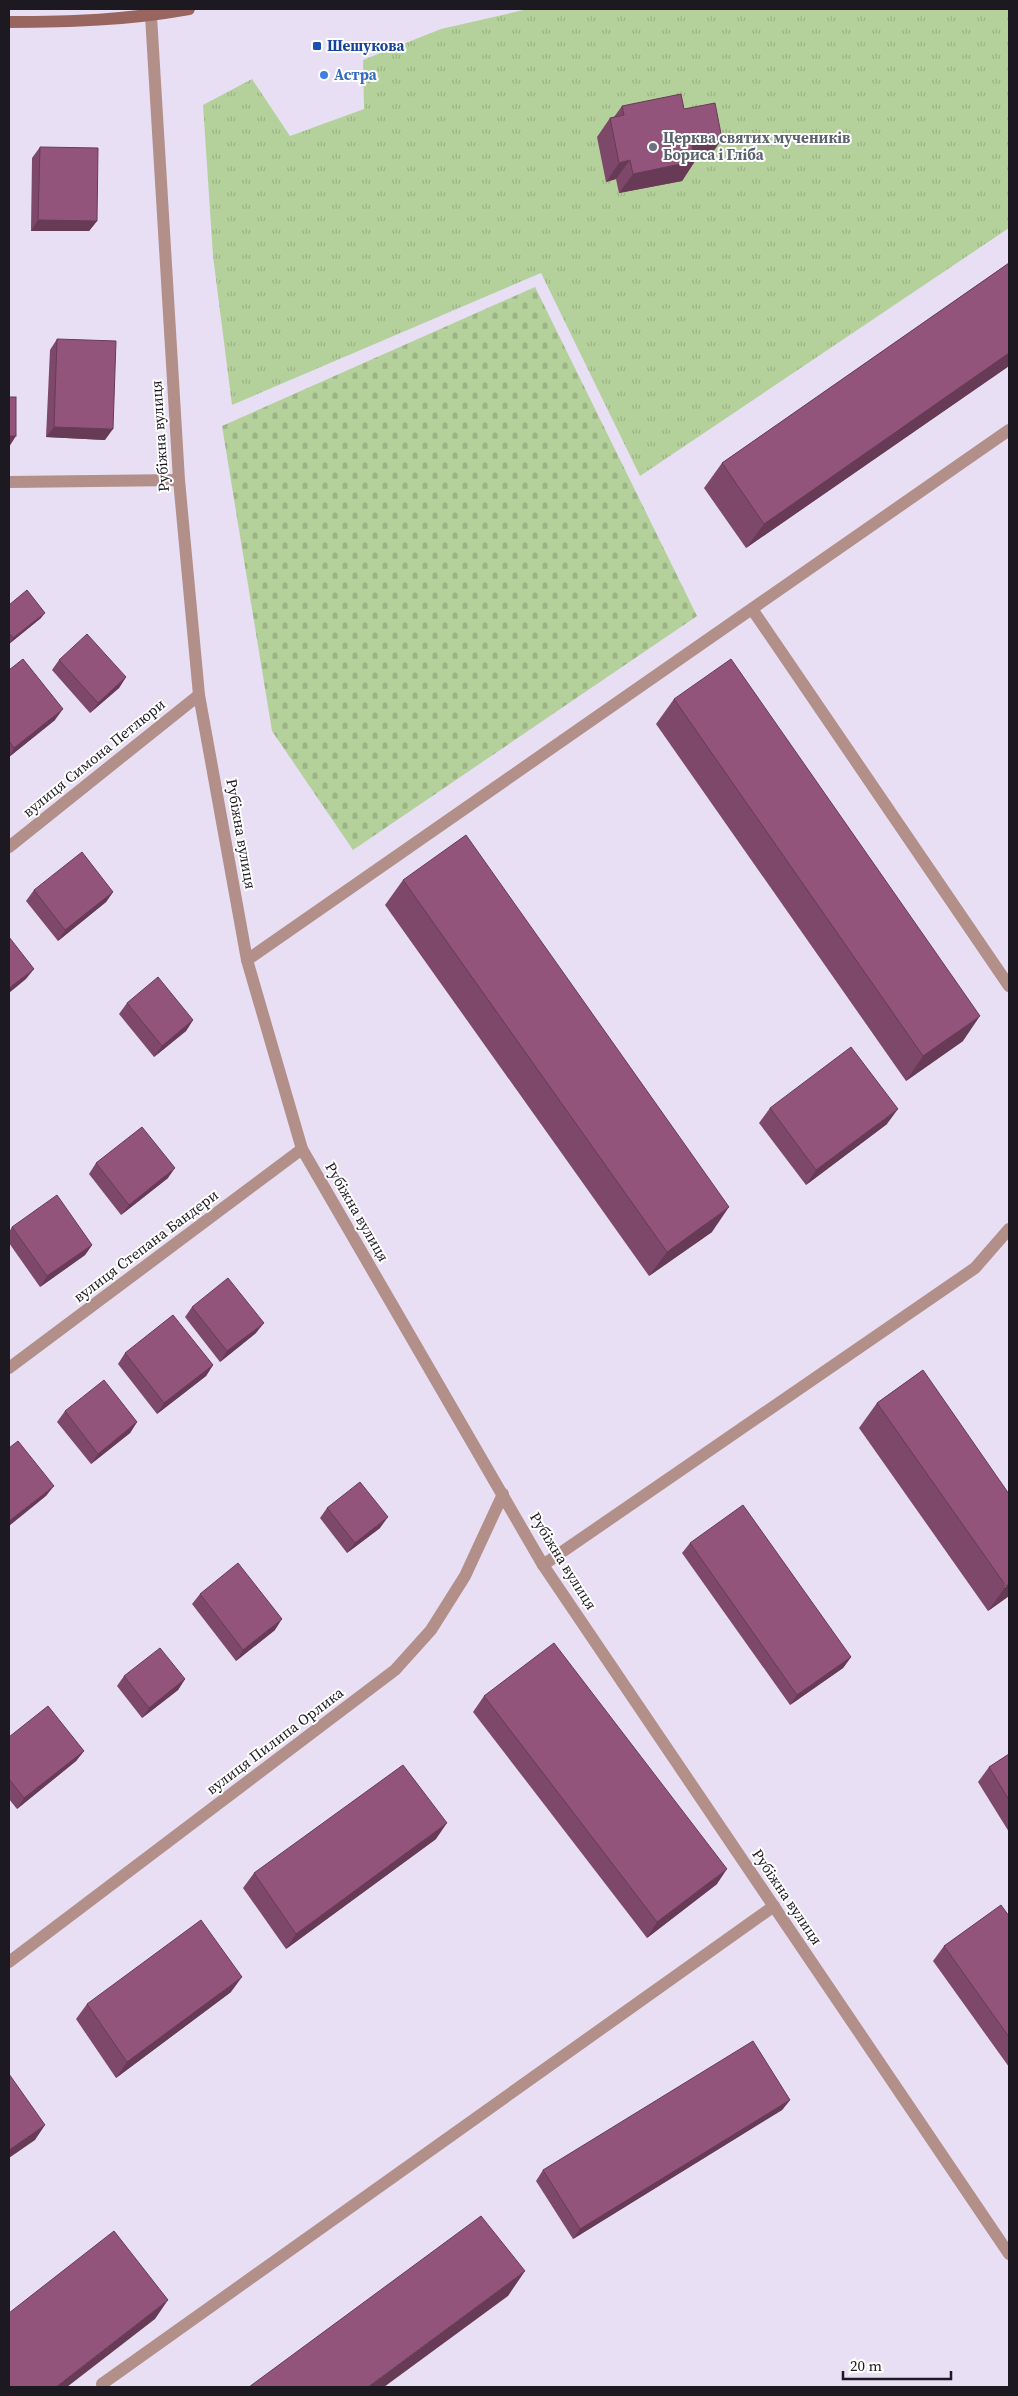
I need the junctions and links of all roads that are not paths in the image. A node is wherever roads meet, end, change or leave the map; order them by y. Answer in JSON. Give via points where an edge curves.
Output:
{"nodes":[{"id":1,"x":188,"y":9,"type":"edge"},
{"id":2,"x":151,"y":16,"type":"junction"},
{"id":3,"x":9,"y":22,"type":"edge"},
{"id":4,"x":1009,"y":430,"type":"edge"},
{"id":5,"x":179,"y":480,"type":"junction"},
{"id":6,"x":9,"y":482,"type":"edge"},
{"id":7,"x":752,"y":609,"type":"junction"},
{"id":8,"x":199,"y":695,"type":"junction"},
{"id":9,"x":9,"y":847,"type":"edge"},
{"id":10,"x":246,"y":960,"type":"junction"},
{"id":11,"x":1009,"y":986,"type":"edge"},
{"id":12,"x":302,"y":1149,"type":"junction"},
{"id":13,"x":1009,"y":1229,"type":"edge"},
{"id":14,"x":9,"y":1368,"type":"edge"},
{"id":15,"x":503,"y":1494,"type":"junction"},
{"id":16,"x":543,"y":1565,"type":"junction"},
{"id":17,"x":774,"y":1906,"type":"junction"},
{"id":18,"x":9,"y":1962,"type":"edge"},
{"id":19,"x":1009,"y":2254,"type":"edge"},
{"id":20,"x":102,"y":2384,"type":"edge"}],
"edges":[{"from":1,"to":2,"type":"main road"},
{"from":2,"to":3,"type":"main road","via":[[79,22]]},
{"from":2,"to":5,"type":"street","name":"Рубіжна вулиця"},
{"from":4,"to":7,"type":"street"},
{"from":5,"to":6,"type":"street"},
{"from":5,"to":8,"type":"street","name":"Рубіжна вулиця"},
{"from":7,"to":10,"type":"street"},
{"from":7,"to":11,"type":"street"},
{"from":8,"to":9,"type":"street","name":"вулиця Симона Петлюри"},
{"from":8,"to":10,"type":"street","name":"Рубіжна вулиця"},
{"from":10,"to":12,"type":"street","name":"Рубіжна вулиця"},
{"from":12,"to":14,"type":"street","name":"вулиця Степана Бандери"},
{"from":12,"to":15,"type":"street","name":"Рубіжна вулиця"},
{"from":13,"to":16,"type":"street","via":[[975,1268]]},
{"from":15,"to":16,"type":"street","name":"Рубіжна вулиця"},
{"from":15,"to":18,"type":"street","name":"вулиця Пилипа Орлика","via":[[465,1576],[431,1630],[395,1670]]},
{"from":16,"to":17,"type":"street","name":"Рубіжна вулиця"},
{"from":17,"to":19,"type":"street","name":"Рубіжна вулиця"},
{"from":17,"to":20,"type":"street"}]}
